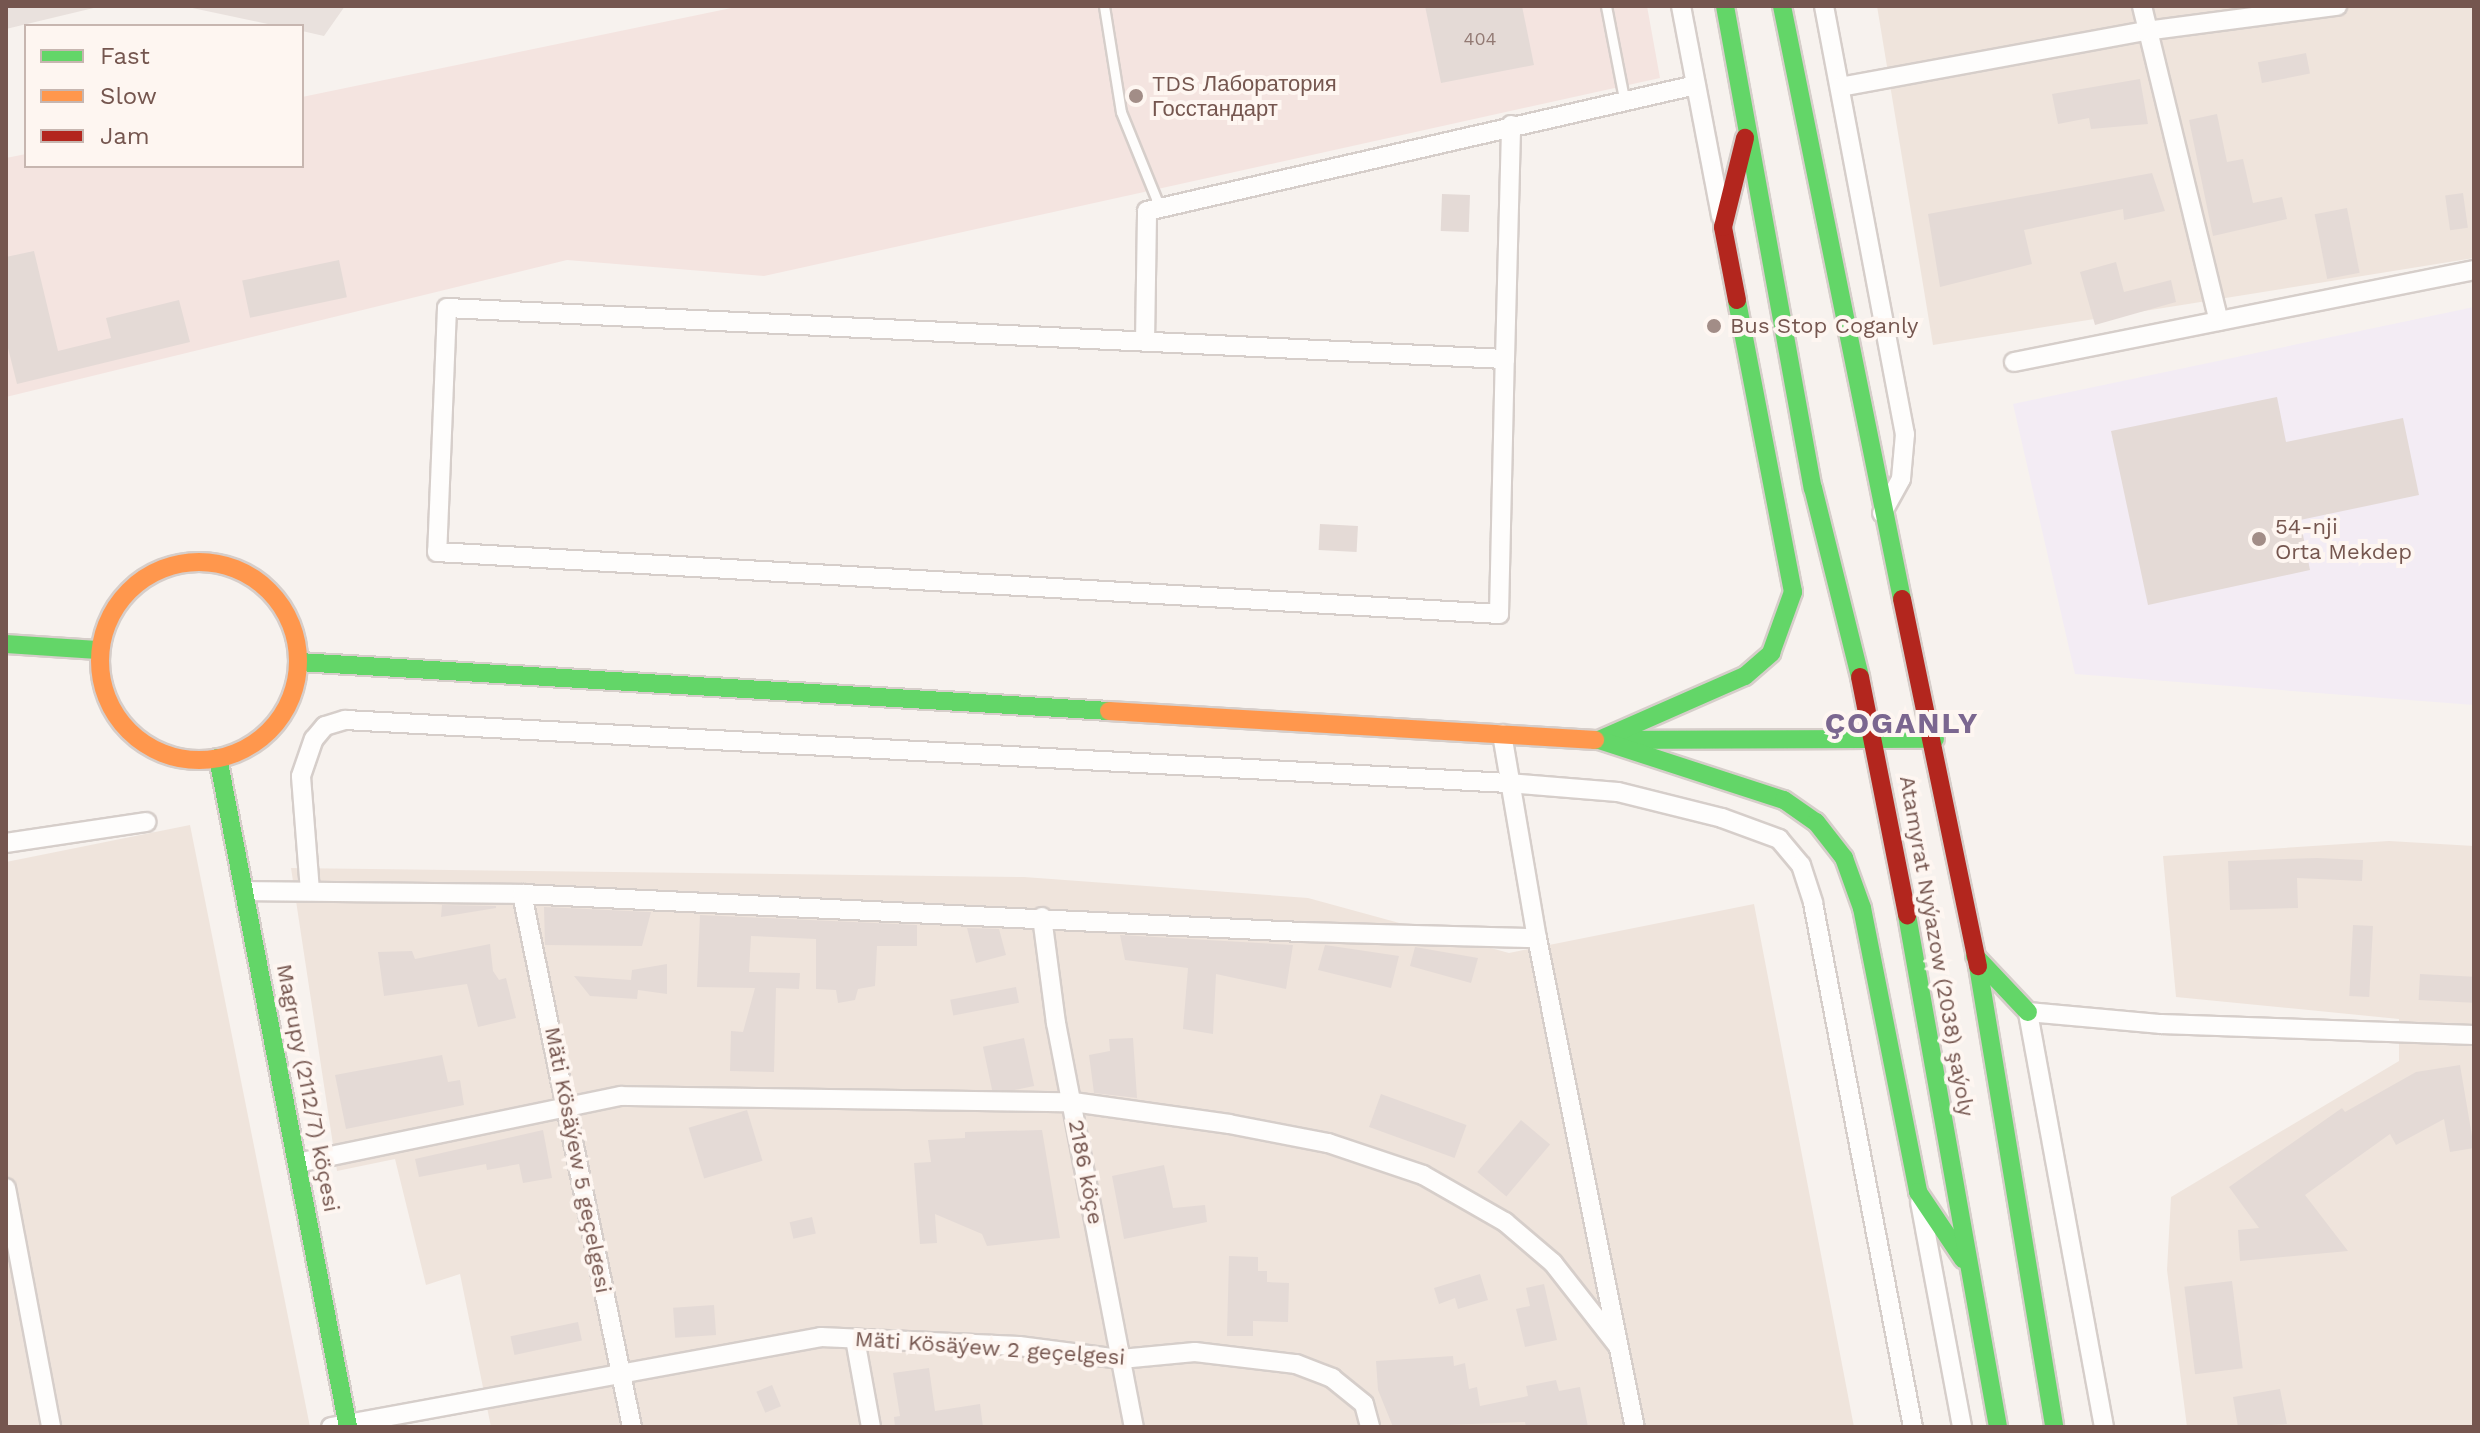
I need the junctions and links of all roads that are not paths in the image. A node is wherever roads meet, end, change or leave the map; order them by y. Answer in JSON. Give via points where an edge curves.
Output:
{"nodes":[{"id":1,"x":1104,"y":6,"type":"edge"},
{"id":2,"x":1606,"y":6,"type":"edge"},
{"id":3,"x":1681,"y":6,"type":"edge"},
{"id":4,"x":1725,"y":6,"type":"edge"},
{"id":5,"x":1782,"y":6,"type":"edge"},
{"id":6,"x":1824,"y":6,"type":"edge"},
{"id":7,"x":2142,"y":6,"type":"edge"},
{"id":8,"x":2337,"y":6,"type":"edge"},
{"id":9,"x":2146,"y":31,"type":"junction"},
{"id":10,"x":1696,"y":85,"type":"junction"},
{"id":11,"x":1840,"y":87,"type":"junction"},
{"id":12,"x":1624,"y":99,"type":"junction"},
{"id":13,"x":1511,"y":125,"type":"junction"},
{"id":14,"x":1748,"y":125,"type":"junction"},
{"id":15,"x":1160,"y":208,"type":"junction"},
{"id":16,"x":1723,"y":227,"type":"junction"},
{"id":17,"x":2474,"y":270,"type":"edge"},
{"id":18,"x":2219,"y":321,"type":"junction"},
{"id":19,"x":1145,"y":342,"type":"junction"},
{"id":20,"x":1505,"y":359,"type":"junction"},
{"id":21,"x":2014,"y":362,"type":"dead end"},
{"id":22,"x":1760,"y":423,"type":"junction"},
{"id":23,"x":1813,"y":488,"type":"junction"},
{"id":24,"x":1882,"y":513,"type":"junction"},
{"id":25,"x":6,"y":644,"type":"edge"},
{"id":26,"x":100,"y":650,"type":"junction"},
{"id":27,"x":299,"y":662,"type":"junction"},
{"id":28,"x":1502,"y":734,"type":"junction"},
{"id":29,"x":1935,"y":739,"type":"junction"},
{"id":30,"x":1599,"y":740,"type":"junction"},
{"id":31,"x":1876,"y":743,"type":"junction"},
{"id":32,"x":218,"y":758,"type":"junction"},
{"id":33,"x":1508,"y":783,"type":"junction"},
{"id":34,"x":146,"y":822,"type":"dead end"},
{"id":35,"x":6,"y":843,"type":"edge"},
{"id":36,"x":246,"y":891,"type":"junction"},
{"id":37,"x":310,"y":891,"type":"junction"},
{"id":38,"x":522,"y":894,"type":"junction"},
{"id":39,"x":1042,"y":917,"type":"junction"},
{"id":40,"x":1910,"y":931,"type":"junction"},
{"id":41,"x":1537,"y":938,"type":"junction"},
{"id":42,"x":1975,"y":956,"type":"junction"},
{"id":43,"x":2028,"y":1012,"type":"junction"},
{"id":44,"x":2474,"y":1035,"type":"edge"},
{"id":45,"x":1888,"y":1040,"type":"junction"},
{"id":46,"x":1073,"y":1102,"type":"junction"},
{"id":47,"x":567,"y":1103,"type":"junction"},
{"id":48,"x":297,"y":1163,"type":"junction"},
{"id":49,"x":6,"y":1188,"type":"edge"},
{"id":50,"x":1918,"y":1192,"type":"junction"},
{"id":51,"x":1970,"y":1270,"type":"junction"},
{"id":52,"x":855,"y":1339,"type":"junction"},
{"id":53,"x":1620,"y":1349,"type":"junction"},
{"id":54,"x":1121,"y":1359,"type":"junction"},
{"id":55,"x":621,"y":1373,"type":"junction"},
{"id":56,"x":342,"y":1426,"type":"edge"},
{"id":57,"x":51,"y":1427,"type":"edge"},
{"id":58,"x":632,"y":1427,"type":"edge"},
{"id":59,"x":871,"y":1427,"type":"edge"},
{"id":60,"x":1134,"y":1427,"type":"edge"},
{"id":61,"x":1370,"y":1427,"type":"edge"},
{"id":62,"x":1635,"y":1427,"type":"edge"},
{"id":63,"x":1913,"y":1427,"type":"edge"},
{"id":64,"x":1962,"y":1427,"type":"edge"},
{"id":65,"x":1998,"y":1427,"type":"edge"},
{"id":66,"x":2054,"y":1427,"type":"edge"},
{"id":67,"x":2104,"y":1427,"type":"edge"}],
"edges":[{"from":1,"to":15,"type":"lane","via":[[1121,112]]},
{"from":2,"to":12,"type":"lane"},
{"from":3,"to":10,"type":"street"},
{"from":4,"to":14,"type":"main road","name":"Atamyrat Nyýazow (2038) şaýoly"},
{"from":5,"to":24,"type":"main road","name":"Atamyrat Nyýazow (2038) şaýoly"},
{"from":6,"to":11,"type":"street"},
{"from":7,"to":9,"type":"street"},
{"from":8,"to":9,"type":"street"},
{"from":9,"to":11,"type":"street"},
{"from":9,"to":18,"type":"street"},
{"from":10,"to":12,"type":"street"},
{"from":10,"to":16,"type":"street"},
{"from":11,"to":24,"type":"street","via":[[1905,434],[1901,479]]},
{"from":12,"to":13,"type":"street"},
{"from":13,"to":15,"type":"street"},
{"from":13,"to":20,"type":"street"},
{"from":14,"to":16,"type":"main road"},
{"from":14,"to":23,"type":"main road","name":"Atamyrat Nyýazow (2038) şaýoly"},
{"from":15,"to":19,"type":"street","via":[[1147,211]]},
{"from":16,"to":22,"type":"main road"},
{"from":17,"to":18,"type":"street"},
{"from":18,"to":21,"type":"street"},
{"from":19,"to":20,"type":"street"},
{"from":19,"to":20,"type":"street","via":[[447,308],[437,552],[1499,614]]},
{"from":22,"to":23,"type":"main road"},
{"from":22,"to":30,"type":"main road","via":[[1793,592],[1771,653],[1722,688]]},
{"from":23,"to":31,"type":"main road","name":"Atamyrat Nyýazow (2038) şaýoly"},
{"from":24,"to":29,"type":"main road","name":"Atamyrat Nyýazow (2038) şaýoly"},
{"from":25,"to":26,"type":"main road"},
{"from":26,"to":27,"type":"main road","via":[[109,617],[156,571],[188,562],[222,564],[253,577],[278,600],[294,629]]},
{"from":26,"to":32,"type":"main road","via":[[101,680],[112,710],[132,734],[172,755]]},
{"from":27,"to":28,"type":"main road"},
{"from":27,"to":32,"type":"main road","via":[[293,695],[276,725],[250,746]]},
{"from":28,"to":30,"type":"main road"},
{"from":28,"to":33,"type":"street"},
{"from":29,"to":31,"type":"main road"},
{"from":29,"to":42,"type":"main road","name":"Atamyrat Nyýazow (2038) şaýoly"},
{"from":30,"to":31,"type":"main road"},
{"from":30,"to":45,"type":"main road","via":[[1746,785],[1784,800],[1816,822],[1844,858],[1862,908]]},
{"from":31,"to":40,"type":"main road","name":"Atamyrat Nyýazow (2038) şaýoly"},
{"from":32,"to":36,"type":"main road","name":"Magrupy (2112/7) köçesi"},
{"from":33,"to":37,"type":"street","via":[[345,720],[325,726],[314,739],[301,776]]},
{"from":33,"to":41,"type":"street"},
{"from":33,"to":63,"type":"street","via":[[1618,792],[1722,818],[1779,839],[1801,865],[1813,903]]},
{"from":34,"to":35,"type":"street"},
{"from":36,"to":37,"type":"street"},
{"from":36,"to":48,"type":"main road","name":"Magrupy (2112/7) köçesi"},
{"from":37,"to":38,"type":"street"},
{"from":38,"to":39,"type":"street"},
{"from":38,"to":47,"type":"street","name":"Mäti Kösäýew 5 geçelgesi"},
{"from":39,"to":41,"type":"street"},
{"from":39,"to":46,"type":"street","name":"2186 köçe"},
{"from":40,"to":45,"type":"main road"},
{"from":40,"to":51,"type":"main road","name":"Atamyrat Nyýazow (2038) şaýoly"},
{"from":41,"to":53,"type":"street"},
{"from":42,"to":43,"type":"main road"},
{"from":42,"to":66,"type":"main road","name":"Atamyrat Nyýazow (2038) şaýoly"},
{"from":43,"to":44,"type":"street","via":[[2161,1024]]},
{"from":43,"to":67,"type":"street"},
{"from":45,"to":50,"type":"main road"},
{"from":46,"to":47,"type":"street","via":[[933,1103],[742,1094],[621,1096]]},
{"from":46,"to":53,"type":"street","via":[[1328,1143],[1423,1175],[1505,1222],[1553,1263]]},
{"from":46,"to":54,"type":"street","name":"2186 köçe"},
{"from":47,"to":48,"type":"street"},
{"from":47,"to":55,"type":"street","name":"Mäti Kösäýew 5 geçelgesi"},
{"from":48,"to":56,"type":"main road","name":"Magrupy (2112/7) köçesi"},
{"from":49,"to":57,"type":"street"},
{"from":50,"to":51,"type":"main road"},
{"from":50,"to":64,"type":"street"},
{"from":51,"to":65,"type":"main road","name":"Atamyrat Nyýazow (2038) şaýoly"},
{"from":52,"to":54,"type":"street","name":"Mäti Kösäýew 2 geçelgesi","via":[[1019,1346]]},
{"from":52,"to":55,"type":"street","name":"Mäti Kösäýew 2 geçelgesi","via":[[821,1337]]},
{"from":52,"to":59,"type":"street"},
{"from":53,"to":62,"type":"street"},
{"from":54,"to":60,"type":"street","name":"2186 köçe"},
{"from":54,"to":61,"type":"street","name":"Mäti Kösäýew 2 geçelgesi","via":[[1195,1352],[1296,1364],[1332,1378],[1364,1404]]},
{"from":55,"to":56,"type":"street","name":"Mäti Kösäýew 2 geçelgesi"},
{"from":55,"to":58,"type":"street","name":"Mäti Kösäýew 5 geçelgesi"}]}
